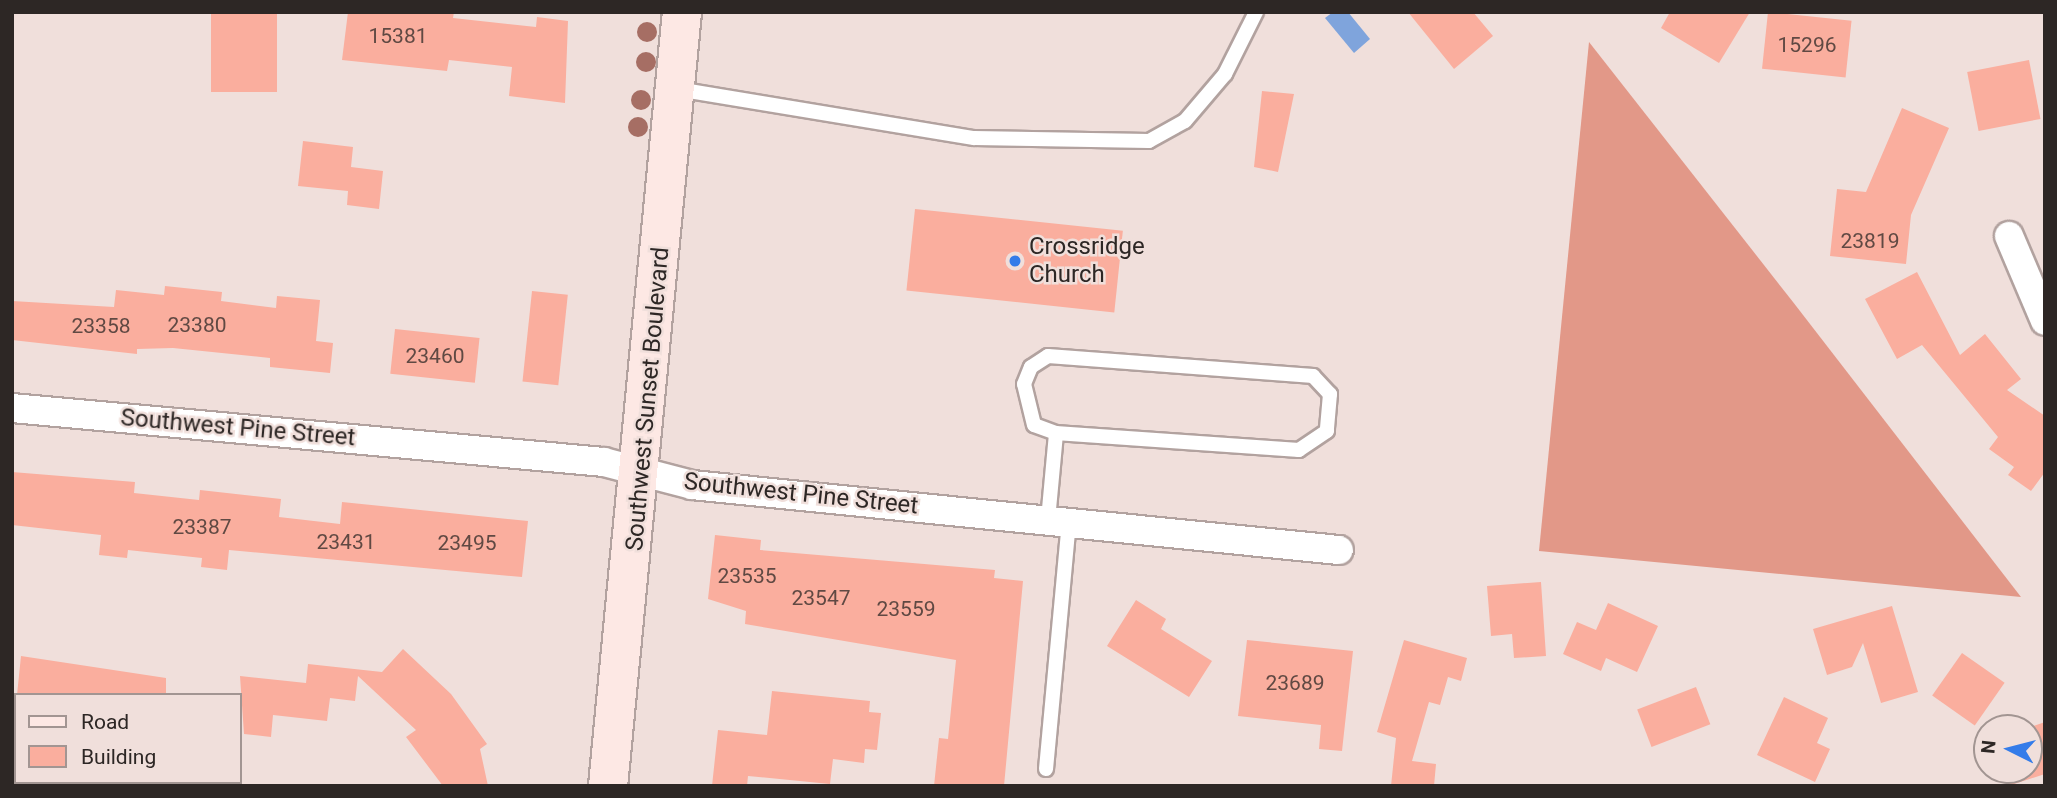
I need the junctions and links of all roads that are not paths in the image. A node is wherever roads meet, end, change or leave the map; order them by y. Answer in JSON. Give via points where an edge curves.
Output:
{"nodes":[{"id":1,"x":682,"y":12,"type":"edge"},
{"id":2,"x":1256,"y":12,"type":"edge"},
{"id":3,"x":676,"y":89,"type":"junction"},
{"id":4,"x":2009,"y":236,"type":"dead end"},
{"id":5,"x":2045,"y":321,"type":"edge"},
{"id":6,"x":12,"y":408,"type":"edge"},
{"id":7,"x":1056,"y":433,"type":"junction"},
{"id":8,"x":643,"y":472,"type":"junction"},
{"id":9,"x":1058,"y":521,"type":"junction"},
{"id":10,"x":1339,"y":550,"type":"dead end"},
{"id":11,"x":1046,"y":769,"type":"dead end"},
{"id":12,"x":608,"y":786,"type":"edge"}],
"edges":[{"from":1,"to":3,"type":"main road","name":"Southwest Sunset Boulevard"},
{"from":2,"to":3,"type":"lane","via":[[1217,83],[1185,121],[1149,141],[974,138]]},
{"from":3,"to":8,"type":"main road","name":"Southwest Sunset Boulevard"},
{"from":4,"to":5,"type":"street"},
{"from":6,"to":8,"type":"street","name":"Southwest Pine Street","via":[[591,461]]},
{"from":7,"to":7,"type":"lane","via":[[1034,425],[1025,405],[1031,367],[1048,356],[1313,376],[1330,394],[1327,431],[1299,450]]},
{"from":7,"to":9,"type":"lane"},
{"from":8,"to":9,"type":"street","name":"Southwest Pine Street","via":[[692,485]]},
{"from":8,"to":12,"type":"main road","name":"Southwest Sunset Boulevard"},
{"from":9,"to":10,"type":"street","name":"Southwest Pine Street"},
{"from":9,"to":11,"type":"lane"}]}
